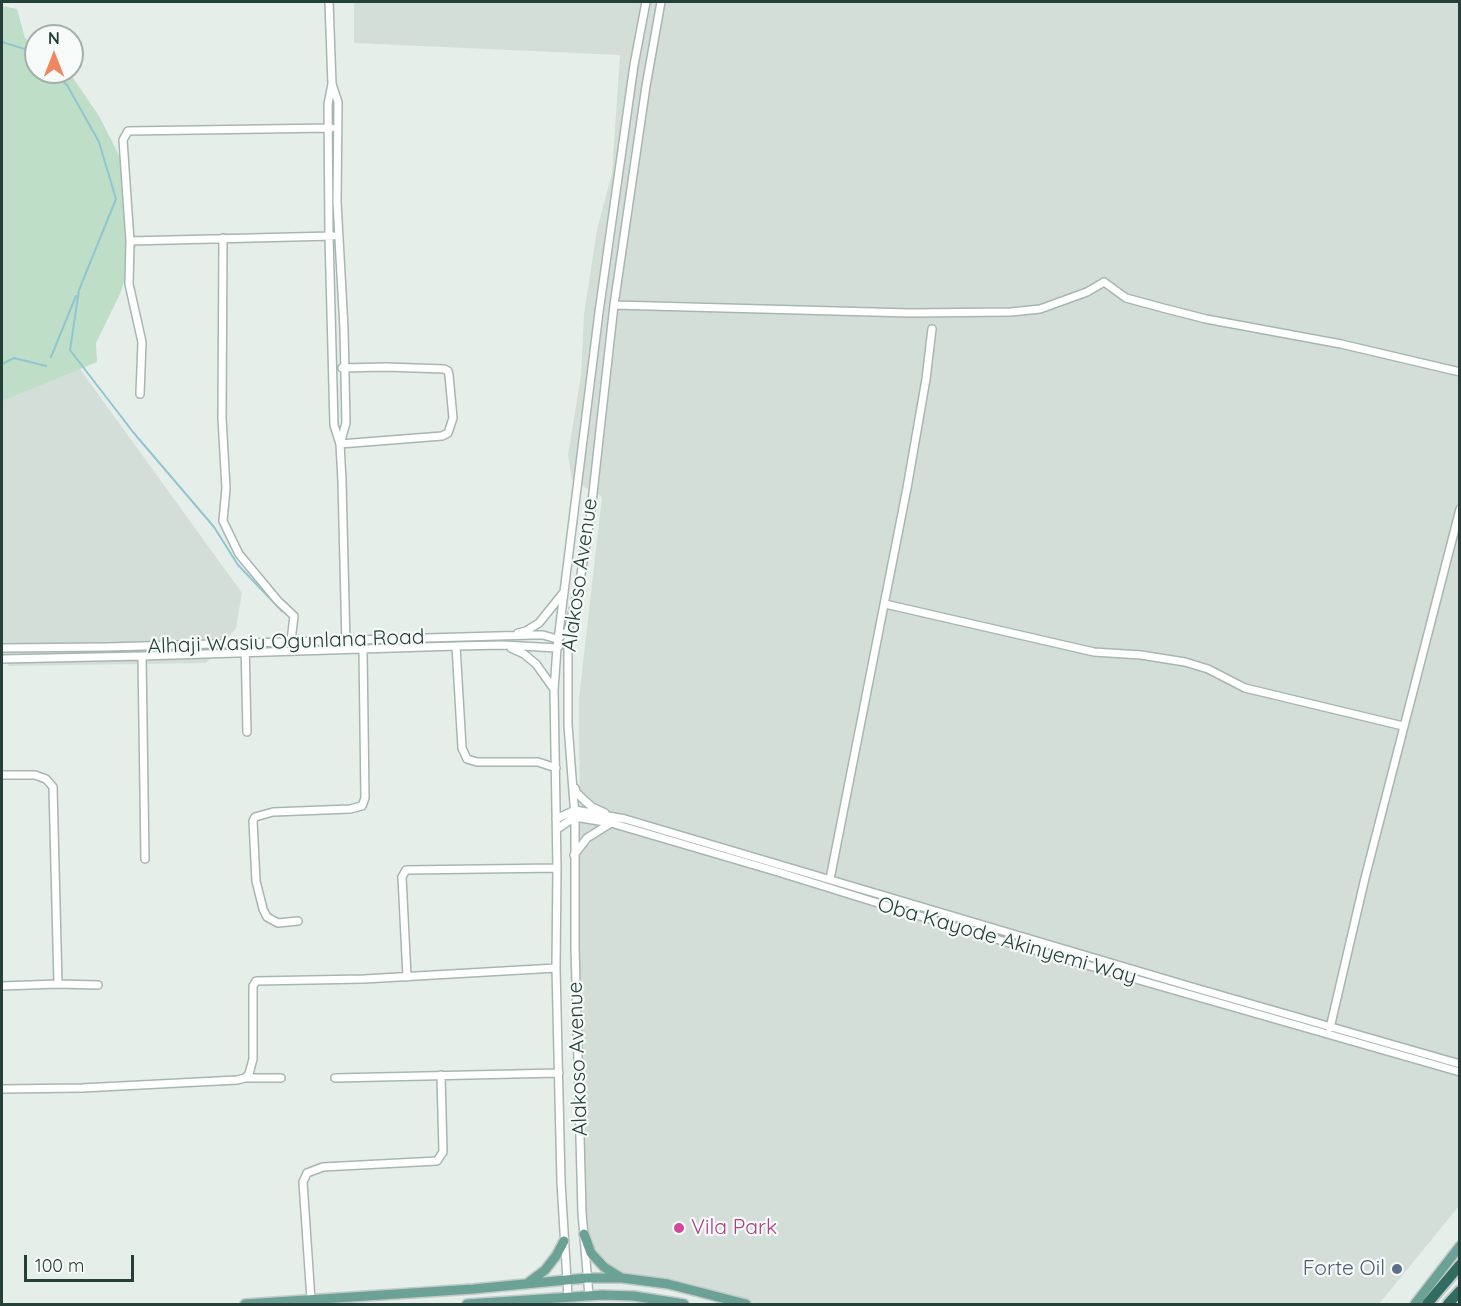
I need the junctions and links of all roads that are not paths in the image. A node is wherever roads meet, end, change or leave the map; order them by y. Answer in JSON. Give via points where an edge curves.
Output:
{"nodes":[{"id":1,"x":329,"y":2,"type":"edge"},
{"id":2,"x":646,"y":2,"type":"edge"},
{"id":3,"x":661,"y":2,"type":"edge"},
{"id":4,"x":332,"y":84,"type":"junction"},
{"id":5,"x":338,"y":127,"type":"junction"},
{"id":6,"x":328,"y":128,"type":"junction"},
{"id":7,"x":328,"y":236,"type":"junction"},
{"id":8,"x":339,"y":236,"type":"junction"},
{"id":9,"x":223,"y":238,"type":"junction"},
{"id":10,"x":130,"y":241,"type":"junction"},
{"id":11,"x":614,"y":305,"type":"junction"},
{"id":12,"x":932,"y":329,"type":"dead end"},
{"id":13,"x":333,"y":368,"type":"junction"},
{"id":14,"x":344,"y":368,"type":"junction"},
{"id":15,"x":1460,"y":372,"type":"edge"},
{"id":16,"x":140,"y":394,"type":"dead end"},
{"id":17,"x":340,"y":444,"type":"junction"},
{"id":18,"x":1460,"y":509,"type":"edge"},
{"id":19,"x":564,"y":592,"type":"junction"},
{"id":20,"x":885,"y":604,"type":"junction"},
{"id":21,"x":568,"y":631,"type":"junction"},
{"id":22,"x":508,"y":636,"type":"junction"},
{"id":23,"x":346,"y":639,"type":"junction"},
{"id":24,"x":557,"y":639,"type":"junction"},
{"id":25,"x":291,"y":641,"type":"junction"},
{"id":26,"x":568,"y":641,"type":"junction"},
{"id":27,"x":245,"y":642,"type":"junction"},
{"id":28,"x":503,"y":645,"type":"junction"},
{"id":29,"x":456,"y":646,"type":"junction"},
{"id":30,"x":2,"y":648,"type":"edge"},
{"id":31,"x":556,"y":648,"type":"junction"},
{"id":32,"x":363,"y":650,"type":"junction"},
{"id":33,"x":346,"y":651,"type":"junction"},
{"id":34,"x":245,"y":654,"type":"junction"},
{"id":35,"x":142,"y":656,"type":"junction"},
{"id":36,"x":2,"y":659,"type":"edge"},
{"id":37,"x":554,"y":690,"type":"junction"},
{"id":38,"x":1403,"y":726,"type":"junction"},
{"id":39,"x":247,"y":732,"type":"dead end"},
{"id":40,"x":570,"y":762,"type":"junction"},
{"id":41,"x":556,"y":768,"type":"junction"},
{"id":42,"x":2,"y":776,"type":"edge"},
{"id":43,"x":575,"y":814,"type":"junction"},
{"id":44,"x":556,"y":819,"type":"junction"},
{"id":45,"x":613,"y":820,"type":"junction"},
{"id":46,"x":556,"y":829,"type":"junction"},
{"id":47,"x":574,"y":855,"type":"junction"},
{"id":48,"x":145,"y":859,"type":"dead end"},
{"id":49,"x":557,"y":868,"type":"junction"},
{"id":50,"x":830,"y":879,"type":"junction"},
{"id":51,"x":298,"y":921,"type":"dead end"},
{"id":52,"x":556,"y":968,"type":"junction"},
{"id":53,"x":407,"y":977,"type":"junction"},
{"id":54,"x":58,"y":984,"type":"junction"},
{"id":55,"x":98,"y":985,"type":"dead end"},
{"id":56,"x":2,"y":986,"type":"edge"},
{"id":57,"x":1330,"y":1030,"type":"junction"},
{"id":58,"x":1460,"y":1064,"type":"edge"},
{"id":59,"x":1460,"y":1072,"type":"edge"},
{"id":60,"x":559,"y":1073,"type":"junction"},
{"id":61,"x":441,"y":1075,"type":"junction"},
{"id":62,"x":245,"y":1078,"type":"junction"},
{"id":63,"x":281,"y":1078,"type":"dead end"},
{"id":64,"x":335,"y":1078,"type":"dead end"},
{"id":65,"x":2,"y":1089,"type":"edge"},
{"id":66,"x":584,"y":1234,"type":"junction"},
{"id":67,"x":564,"y":1241,"type":"junction"},
{"id":68,"x":1460,"y":1246,"type":"edge"},
{"id":69,"x":1460,"y":1265,"type":"edge"},
{"id":70,"x":587,"y":1278,"type":"junction"},
{"id":71,"x":622,"y":1278,"type":"junction"},
{"id":72,"x":567,"y":1279,"type":"junction"},
{"id":73,"x":528,"y":1284,"type":"junction"},
{"id":74,"x":1460,"y":1291,"type":"edge"},
{"id":75,"x":589,"y":1296,"type":"junction"},
{"id":76,"x":568,"y":1297,"type":"junction"},
{"id":77,"x":311,"y":1300,"type":"junction"},
{"id":78,"x":633,"y":1300,"type":"edge"},
{"id":79,"x":353,"y":1301,"type":"edge"},
{"id":80,"x":245,"y":1305,"type":"edge"},
{"id":81,"x":467,"y":1305,"type":"edge"},
{"id":82,"x":684,"y":1305,"type":"edge"},
{"id":83,"x":746,"y":1305,"type":"edge"},
{"id":84,"x":1415,"y":1305,"type":"edge"},
{"id":85,"x":1427,"y":1305,"type":"edge"},
{"id":86,"x":1448,"y":1305,"type":"edge"}],
"edges":[{"from":1,"to":4,"type":"street"},
{"from":2,"to":19,"type":"street","name":"Alakoso Avenue","via":[[598,323]]},
{"from":3,"to":11,"type":"street","name":"Alakoso Avenue"},
{"from":4,"to":5,"type":"street","via":[[338,102]]},
{"from":4,"to":6,"type":"street"},
{"from":5,"to":6,"type":"street"},
{"from":5,"to":8,"type":"street"},
{"from":6,"to":7,"type":"street"},
{"from":6,"to":10,"type":"street","via":[[128,131],[123,140]]},
{"from":7,"to":8,"type":"street"},
{"from":7,"to":9,"type":"street"},
{"from":7,"to":13,"type":"street"},
{"from":8,"to":14,"type":"street"},
{"from":9,"to":10,"type":"street"},
{"from":9,"to":25,"type":"street","via":[[223,521],[239,554],[294,616]]},
{"from":10,"to":16,"type":"street","via":[[129,284],[142,342]]},
{"from":11,"to":15,"type":"street","via":[[1011,312],[1040,309],[1104,282],[1126,298],[1206,319],[1341,344]]},
{"from":11,"to":21,"type":"street","name":"Alakoso Avenue","via":[[590,520]]},
{"from":12,"to":20,"type":"street","via":[[921,413]]},
{"from":13,"to":14,"type":"street"},
{"from":13,"to":17,"type":"street","via":[[334,425]]},
{"from":14,"to":17,"type":"street","via":[[346,423]]},
{"from":14,"to":17,"type":"street","via":[[444,369],[449,375],[453,418],[448,433],[442,436]]},
{"from":17,"to":23,"type":"street"},
{"from":18,"to":38,"type":"street"},
{"from":19,"to":22,"type":"street","via":[[539,623]]},
{"from":19,"to":24,"type":"street","name":"Alakoso Avenue"},
{"from":20,"to":38,"type":"street","via":[[1073,648],[1185,662],[1245,688]]},
{"from":20,"to":50,"type":"street"},
{"from":21,"to":24,"type":"street"},
{"from":21,"to":26,"type":"street","name":"Alakoso Avenue"},
{"from":22,"to":23,"type":"street","name":"Alhaji Wasiu Ogunlana Road"},
{"from":22,"to":24,"type":"street","name":"Alhaji Wasiu Ogunlana Road","via":[[543,635]]},
{"from":23,"to":25,"type":"street","name":"Alhaji Wasiu Ogunlana Road"},
{"from":23,"to":33,"type":"street"},
{"from":24,"to":31,"type":"street","name":"Alakoso Avenue"},
{"from":25,"to":27,"type":"street","name":"Alhaji Wasiu Ogunlana Road"},
{"from":26,"to":31,"type":"street"},
{"from":26,"to":40,"type":"street","name":"Alakoso Avenue"},
{"from":27,"to":30,"type":"street","name":"Alhaji Wasiu Ogunlana Road"},
{"from":27,"to":34,"type":"street"},
{"from":28,"to":29,"type":"street","name":"Alhaji Wasiu Ogunlana Road"},
{"from":28,"to":31,"type":"street","name":"Alhaji Wasiu Ogunlana Road"},
{"from":28,"to":37,"type":"street","via":[[530,658]]},
{"from":29,"to":32,"type":"street","name":"Alhaji Wasiu Ogunlana Road"},
{"from":29,"to":41,"type":"street","via":[[462,748],[467,759],[538,762]]},
{"from":31,"to":37,"type":"street","name":"Alakoso Avenue"},
{"from":32,"to":33,"type":"street","name":"Alhaji Wasiu Ogunlana Road"},
{"from":32,"to":51,"type":"street","via":[[362,806],[273,812],[253,821],[256,881],[263,909],[267,917],[278,923]]},
{"from":33,"to":34,"type":"street","name":"Alhaji Wasiu Ogunlana Road"},
{"from":34,"to":35,"type":"street","name":"Alhaji Wasiu Ogunlana Road"},
{"from":34,"to":39,"type":"street"},
{"from":35,"to":36,"type":"street","name":"Alhaji Wasiu Ogunlana Road"},
{"from":35,"to":48,"type":"street"},
{"from":37,"to":41,"type":"street","name":"Alakoso Avenue"},
{"from":38,"to":57,"type":"street"},
{"from":40,"to":43,"type":"street","name":"Alakoso Avenue"},
{"from":40,"to":45,"type":"street","via":[[576,792]]},
{"from":41,"to":44,"type":"street","name":"Alakoso Avenue"},
{"from":42,"to":54,"type":"street","via":[[35,775],[46,778],[52,787]]},
{"from":43,"to":44,"type":"street"},
{"from":43,"to":45,"type":"street","name":"Oba Kayode Akinyemi Way"},
{"from":43,"to":46,"type":"street"},
{"from":43,"to":47,"type":"street","name":"Alakoso Avenue"},
{"from":44,"to":46,"type":"street","name":"Alakoso Avenue"},
{"from":45,"to":47,"type":"street","via":[[587,838]]},
{"from":45,"to":50,"type":"street","name":"Oba Kayode Akinyemi Way"},
{"from":45,"to":57,"type":"street","name":"Oba Kayode Akinyemi Way","via":[[968,931]]},
{"from":46,"to":49,"type":"street","name":"Alakoso Avenue"},
{"from":47,"to":66,"type":"street","name":"Alakoso Avenue"},
{"from":49,"to":52,"type":"street","name":"Alakoso Avenue"},
{"from":49,"to":53,"type":"street","via":[[406,870],[402,877]]},
{"from":50,"to":57,"type":"street","name":"Oba Kayode Akinyemi Way"},
{"from":52,"to":53,"type":"street"},
{"from":52,"to":60,"type":"street","name":"Alakoso Avenue"},
{"from":53,"to":62,"type":"street","via":[[256,981],[253,1059]]},
{"from":54,"to":55,"type":"street"},
{"from":54,"to":56,"type":"street"},
{"from":57,"to":58,"type":"street","name":"Oba Kayode Akinyemi Way"},
{"from":57,"to":59,"type":"street","name":"Oba Kayode Akinyemi Way"},
{"from":60,"to":61,"type":"street"},
{"from":60,"to":67,"type":"street","name":"Alakoso Avenue"},
{"from":61,"to":64,"type":"street"},
{"from":61,"to":77,"type":"street","via":[[443,1152],[437,1161],[323,1167],[307,1173],[303,1182]]},
{"from":62,"to":63,"type":"street"},
{"from":62,"to":65,"type":"street"},
{"from":66,"to":70,"type":"street","name":"Alakoso Avenue"},
{"from":66,"to":71,"type":"main road","via":[[591,1253]]},
{"from":67,"to":72,"type":"street","name":"Alakoso Avenue"},
{"from":67,"to":73,"type":"main road","via":[[545,1270]]},
{"from":68,"to":84,"type":"main road"},
{"from":69,"to":85,"type":"highway"},
{"from":70,"to":71,"type":"main road"},
{"from":70,"to":72,"type":"main road"},
{"from":70,"to":75,"type":"street","name":"Alakoso Avenue"},
{"from":71,"to":83,"type":"main road","via":[[668,1284]]},
{"from":72,"to":73,"type":"main road"},
{"from":72,"to":76,"type":"street","name":"Alakoso Avenue"},
{"from":73,"to":79,"type":"main road"},
{"from":74,"to":86,"type":"highway"},
{"from":75,"to":76,"type":"main road"},
{"from":75,"to":78,"type":"main road"},
{"from":76,"to":81,"type":"main road"},
{"from":77,"to":79,"type":"main road"},
{"from":77,"to":80,"type":"main road"},
{"from":78,"to":82,"type":"main road"}]}
